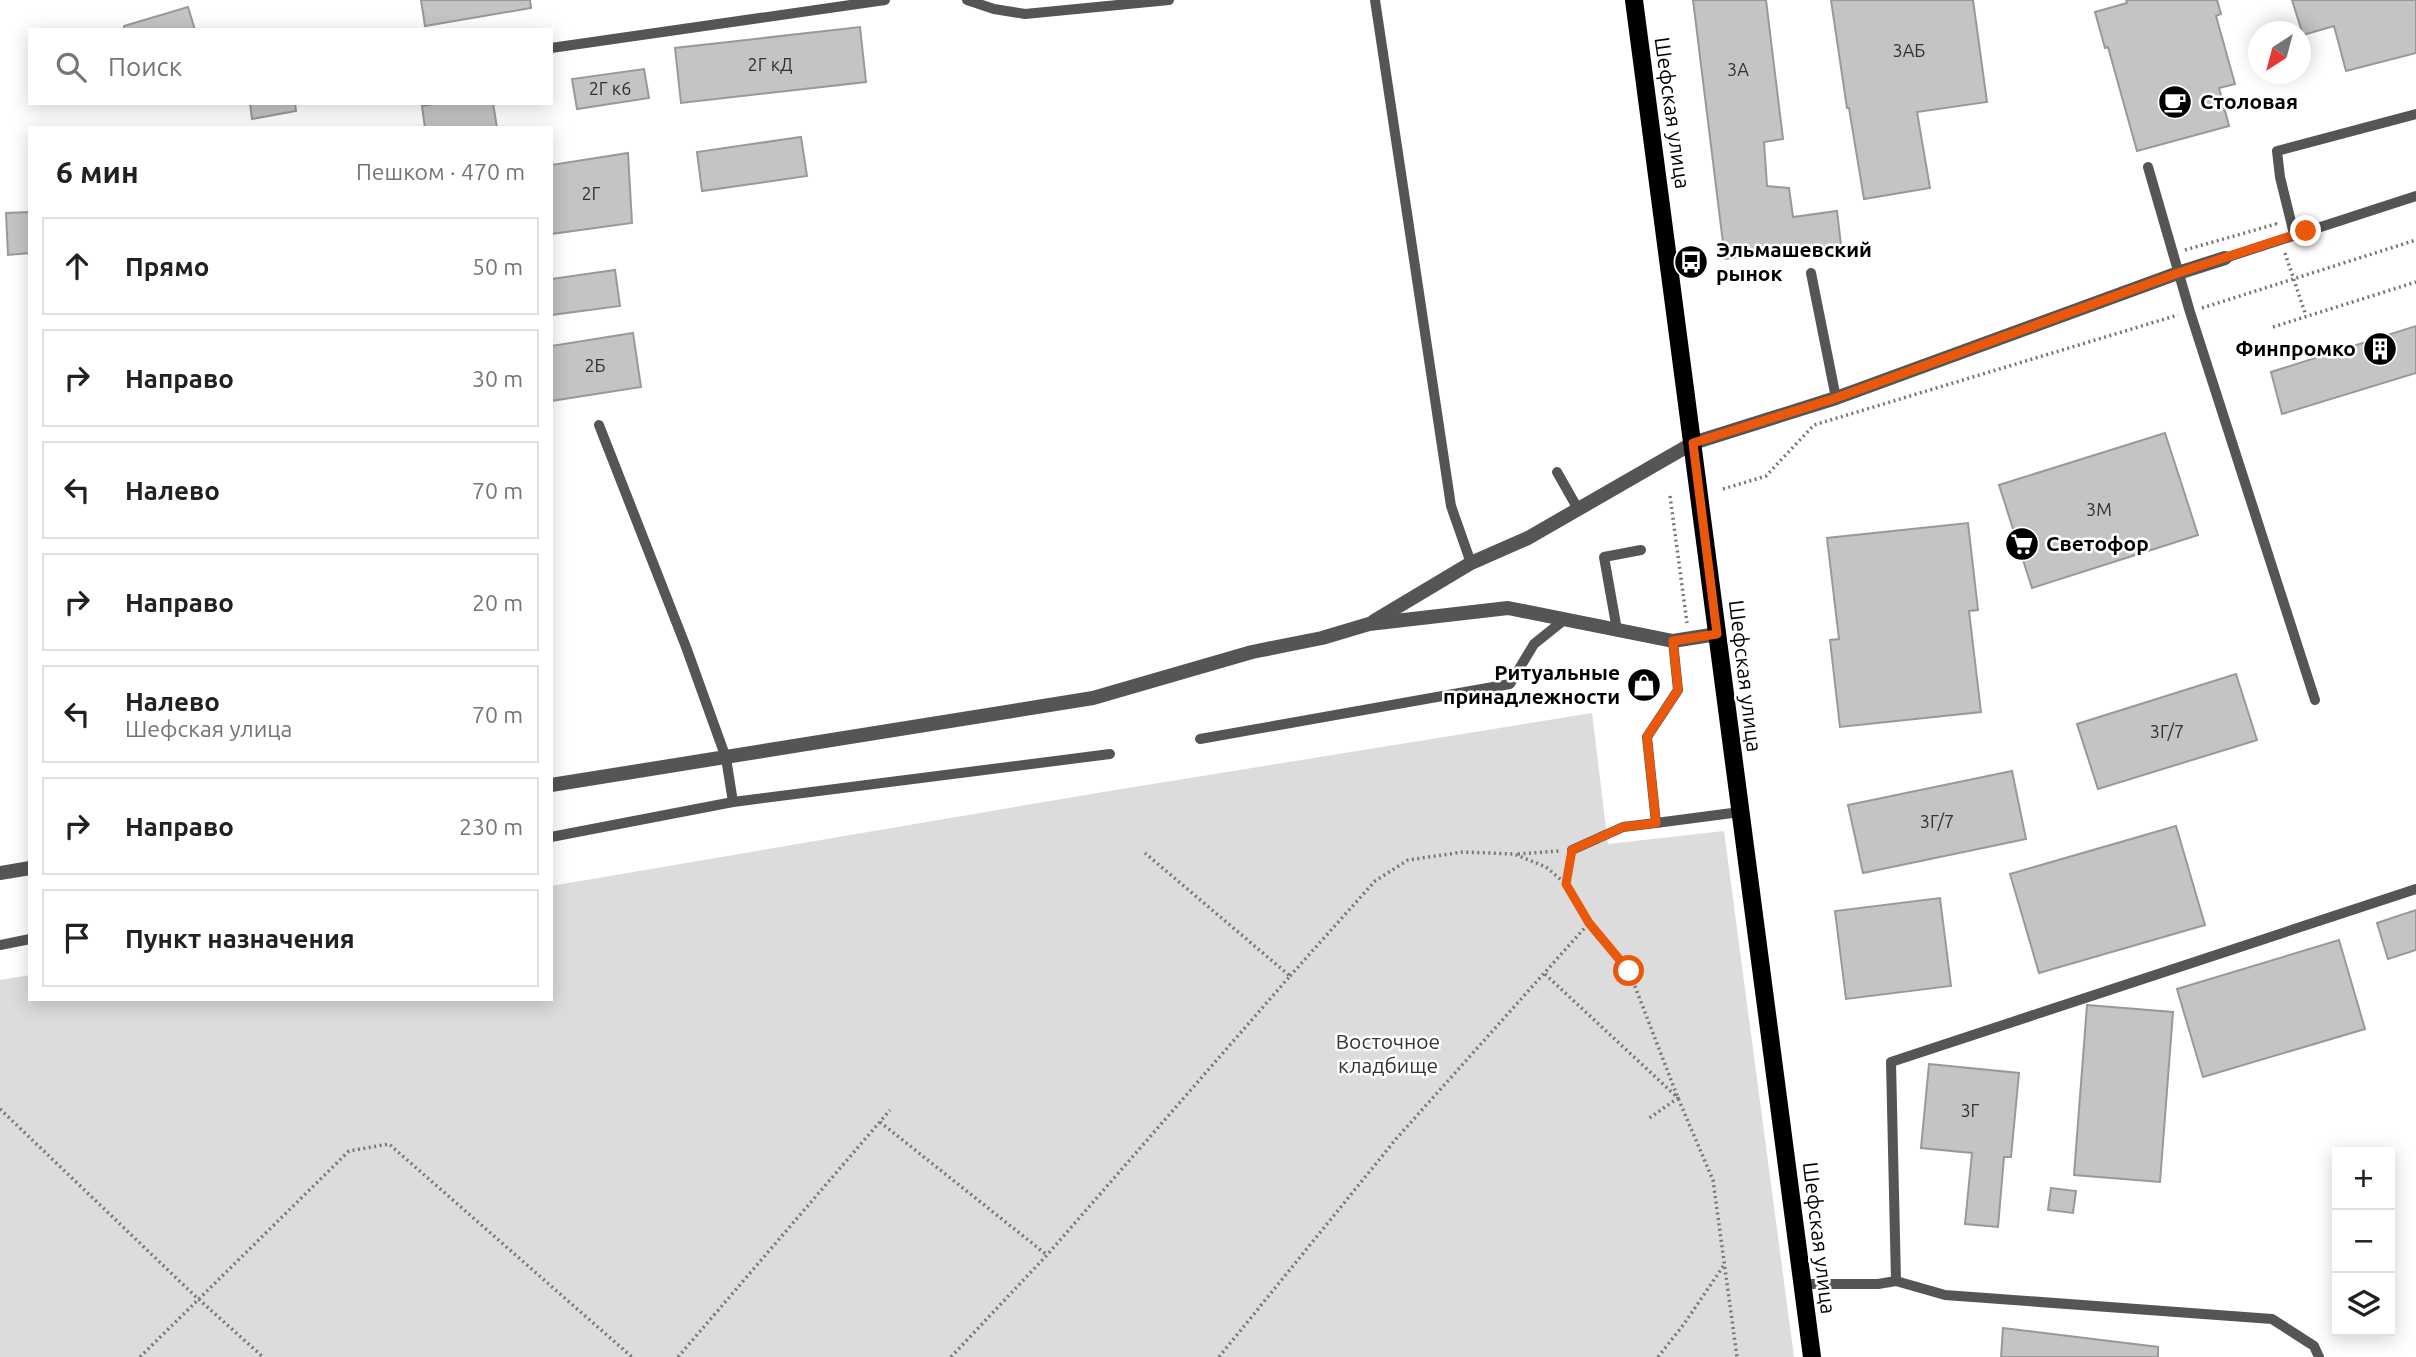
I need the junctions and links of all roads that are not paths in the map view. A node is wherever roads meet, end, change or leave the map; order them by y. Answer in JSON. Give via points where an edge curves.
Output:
{"nodes":[{"id":1,"x":885,"y":0,"type":"edge"},
{"id":2,"x":967,"y":0,"type":"edge"},
{"id":3,"x":1169,"y":0,"type":"edge"},
{"id":4,"x":1375,"y":0,"type":"edge"},
{"id":5,"x":1634,"y":0,"type":"edge"},
{"id":6,"x":553,"y":48,"type":"edge"},
{"id":7,"x":2416,"y":114,"type":"edge"},
{"id":8,"x":2148,"y":167,"type":"dead end"},
{"id":9,"x":2416,"y":196,"type":"edge"},
{"id":10,"x":2294,"y":234,"type":"junction"},
{"id":11,"x":2225,"y":258,"type":"joint"},
{"id":12,"x":1811,"y":273,"type":"dead end"},
{"id":13,"x":2178,"y":273,"type":"junction"},
{"id":14,"x":1836,"y":398,"type":"junction"},
{"id":15,"x":598,"y":425,"type":"dead end"},
{"id":16,"x":1693,"y":443,"type":"junction"},
{"id":17,"x":1557,"y":472,"type":"dead end"},
{"id":18,"x":1578,"y":509,"type":"junction"},
{"id":19,"x":1641,"y":550,"type":"dead end"},
{"id":20,"x":1471,"y":563,"type":"junction"},
{"id":21,"x":1564,"y":620,"type":"junction"},
{"id":22,"x":1369,"y":624,"type":"junction"},
{"id":23,"x":1617,"y":630,"type":"junction"},
{"id":24,"x":1717,"y":634,"type":"junction"},
{"id":25,"x":1673,"y":641,"type":"junction"},
{"id":26,"x":2315,"y":701,"type":"dead end"},
{"id":27,"x":1200,"y":739,"type":"dead end"},
{"id":28,"x":1110,"y":754,"type":"dead end"},
{"id":29,"x":726,"y":758,"type":"junction"},
{"id":30,"x":553,"y":785,"type":"edge"},
{"id":31,"x":733,"y":802,"type":"junction"},
{"id":32,"x":1740,"y":812,"type":"junction"},
{"id":33,"x":1656,"y":823,"type":"junction"},
{"id":34,"x":553,"y":838,"type":"edge"},
{"id":35,"x":1572,"y":850,"type":"road end"},
{"id":36,"x":28,"y":868,"type":"edge"},
{"id":37,"x":0,"y":873,"type":"edge"},
{"id":38,"x":2416,"y":890,"type":"edge"},
{"id":39,"x":28,"y":939,"type":"edge"},
{"id":40,"x":0,"y":945,"type":"edge"},
{"id":41,"x":1896,"y":1281,"type":"junction"},
{"id":42,"x":1802,"y":1284,"type":"junction"},
{"id":43,"x":1812,"y":1357,"type":"edge"},
{"id":44,"x":2319,"y":1357,"type":"edge"}],
"edges":[{"from":1,"to":6,"type":"lane"},
{"from":2,"to":3,"type":"lane","via":[[1025,14]]},
{"from":4,"to":20,"type":"lane","via":[[1451,506]]},
{"from":5,"to":16,"type":"main road","name":"Шефская улица"},
{"from":7,"to":10,"type":"lane","via":[[2277,151]]},
{"from":8,"to":13,"type":"lane"},
{"from":9,"to":10,"type":"lane"},
{"from":10,"to":11,"type":"lane"},
{"from":11,"to":13,"type":"street"},
{"from":12,"to":14,"type":"lane"},
{"from":13,"to":14,"type":"street"},
{"from":13,"to":26,"type":"lane"},
{"from":14,"to":16,"type":"street"},
{"from":15,"to":29,"type":"lane"},
{"from":16,"to":18,"type":"street"},
{"from":16,"to":24,"type":"main road","name":"Шефская улица"},
{"from":17,"to":18,"type":"lane"},
{"from":18,"to":20,"type":"street"},
{"from":19,"to":23,"type":"lane","via":[[1604,557]]},
{"from":20,"to":22,"type":"street"},
{"from":21,"to":22,"type":"street","via":[[1508,608]]},
{"from":21,"to":23,"type":"street"},
{"from":21,"to":27,"type":"lane","via":[[1534,645],[1510,684]]},
{"from":22,"to":29,"type":"street","via":[[1093,698]]},
{"from":23,"to":25,"type":"street"},
{"from":24,"to":25,"type":"street"},
{"from":24,"to":32,"type":"main road","name":"Шефская улица"},
{"from":25,"to":33,"type":"lane","via":[[1678,690],[1647,737]]},
{"from":28,"to":31,"type":"lane"},
{"from":29,"to":30,"type":"street"},
{"from":29,"to":31,"type":"lane"},
{"from":31,"to":34,"type":"lane"},
{"from":32,"to":33,"type":"lane"},
{"from":32,"to":42,"type":"main road","name":"Шефская улица"},
{"from":33,"to":35,"type":"lane","via":[[1623,827]]},
{"from":36,"to":37,"type":"street"},
{"from":38,"to":41,"type":"lane","via":[[1891,1062]]},
{"from":39,"to":40,"type":"lane"},
{"from":41,"to":42,"type":"lane"},
{"from":41,"to":44,"type":"lane","via":[[1945,1295],[2272,1320],[2314,1346]]},
{"from":42,"to":43,"type":"main road","name":"Шефская улица"}]}
